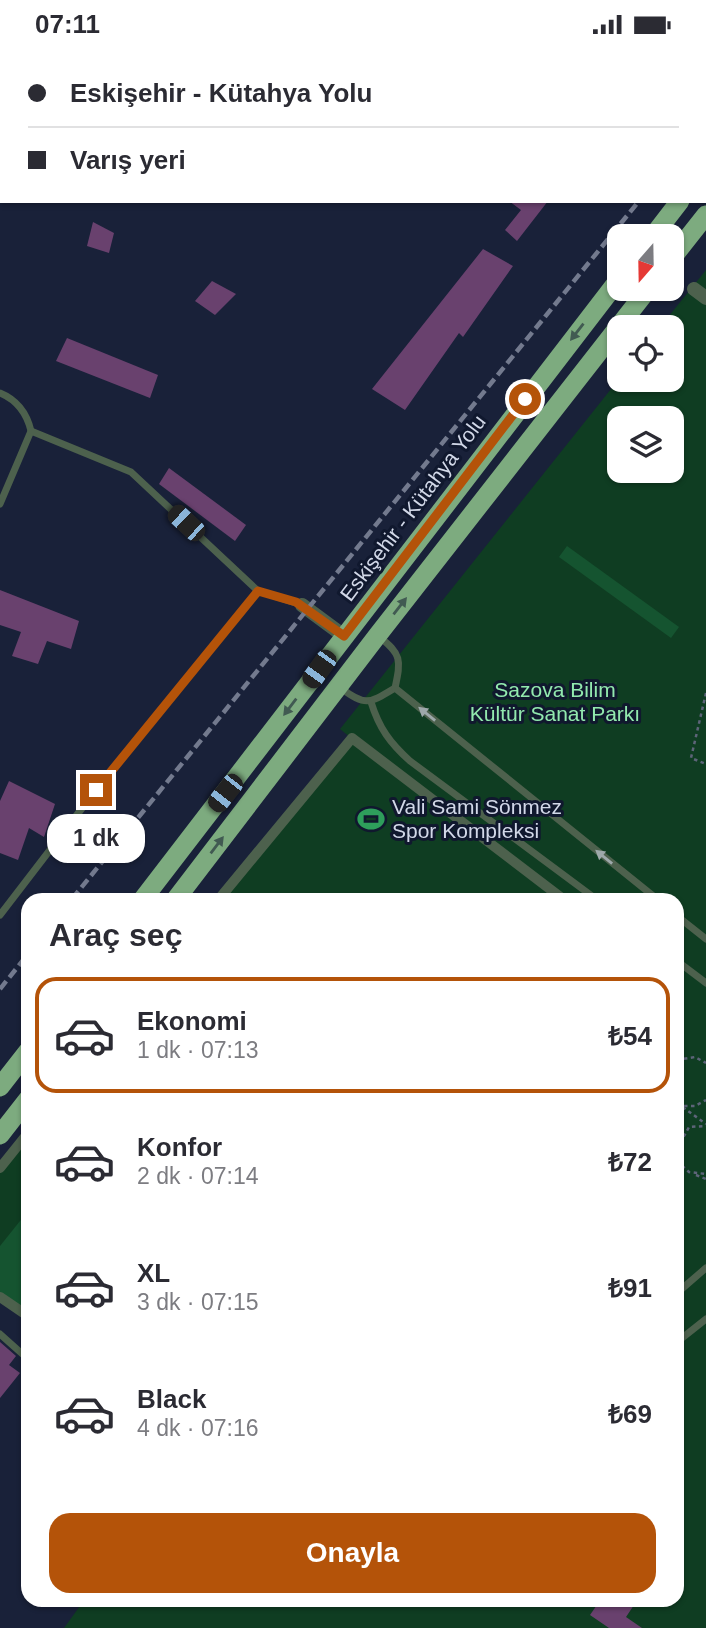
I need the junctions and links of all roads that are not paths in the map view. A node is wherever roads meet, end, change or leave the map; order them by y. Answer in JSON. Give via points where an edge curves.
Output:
{"nodes":[{"id":1,"x":678,"y":203,"type":"edge"},
{"id":2,"x":706,"y":215,"type":"edge"},
{"id":3,"x":662,"y":224,"type":"edge"},
{"id":4,"x":684,"y":243,"type":"edge"},
{"id":5,"x":607,"y":295,"type":"edge"},
{"id":6,"x":639,"y":301,"type":"edge"},
{"id":7,"x":0,"y":393,"type":"edge"},
{"id":8,"x":31,"y":432,"type":"junction"},
{"id":9,"x":0,"y":504,"type":"edge"},
{"id":10,"x":258,"y":591,"type":"junction"},
{"id":11,"x":302,"y":605,"type":"joint"},
{"id":12,"x":344,"y":636,"type":"junction"},
{"id":13,"x":377,"y":636,"type":"junction"},
{"id":14,"x":339,"y":687,"type":"junction"},
{"id":15,"x":395,"y":688,"type":"junction"},
{"id":16,"x":371,"y":702,"type":"junction"},
{"id":17,"x":148,"y":893,"type":"edge"},
{"id":18,"x":181,"y":893,"type":"edge"},
{"id":19,"x":224,"y":893,"type":"edge"},
{"id":20,"x":555,"y":893,"type":"edge"},
{"id":21,"x":588,"y":893,"type":"edge"},
{"id":22,"x":650,"y":893,"type":"edge"},
{"id":23,"x":0,"y":915,"type":"edge"},
{"id":24,"x":684,"y":922,"type":"edge"},
{"id":25,"x":706,"y":939,"type":"edge"},
{"id":26,"x":684,"y":966,"type":"edge"},
{"id":27,"x":706,"y":983,"type":"edge"},
{"id":28,"x":21,"y":1060,"type":"edge"},
{"id":29,"x":0,"y":1087,"type":"edge"},
{"id":30,"x":21,"y":1108,"type":"edge"},
{"id":31,"x":0,"y":1135,"type":"edge"},
{"id":32,"x":21,"y":1142,"type":"edge"},
{"id":33,"x":0,"y":1168,"type":"edge"},
{"id":34,"x":706,"y":1268,"type":"edge"},
{"id":35,"x":684,"y":1287,"type":"edge"},
{"id":36,"x":0,"y":1297,"type":"edge"},
{"id":37,"x":21,"y":1311,"type":"edge"},
{"id":38,"x":706,"y":1318,"type":"edge"},
{"id":39,"x":0,"y":1334,"type":"edge"},
{"id":40,"x":684,"y":1336,"type":"edge"},
{"id":41,"x":21,"y":1353,"type":"edge"}],
"edges":[{"from":1,"to":3,"type":"highway"},
{"from":2,"to":4,"type":"highway"},
{"from":5,"to":12,"type":"highway","name":"Eskişehir - Kütahya Yolu","one_way":true},
{"from":13,"to":6,"type":"highway","one_way":true},
{"from":7,"to":8,"type":"lane","via":[[19,407]]},
{"from":8,"to":9,"type":"lane"},
{"from":8,"to":10,"type":"lane","via":[[131,472]]},
{"from":10,"to":11,"type":"lane"},
{"from":10,"to":23,"type":"lane"},
{"from":11,"to":12,"type":"street"},
{"from":12,"to":17,"type":"highway","name":"Eskişehir - Kütahya Yolu","one_way":true},
{"from":13,"to":14,"type":"highway"},
{"from":13,"to":15,"type":"lane","via":[[394,648],[400,663]]},
{"from":14,"to":16,"type":"lane","via":[[356,700]]},
{"from":18,"to":14,"type":"highway","one_way":true},
{"from":15,"to":16,"type":"lane"},
{"from":22,"to":15,"type":"lane","one_way":true},
{"from":16,"to":21,"type":"lane","via":[[377,723],[410,761]]},
{"from":19,"to":20,"type":"street","via":[[352,738]]},
{"from":24,"to":25,"type":"lane"},
{"from":26,"to":27,"type":"lane"},
{"from":28,"to":29,"type":"highway"},
{"from":30,"to":31,"type":"highway"},
{"from":32,"to":33,"type":"street"},
{"from":34,"to":35,"type":"lane"},
{"from":36,"to":37,"type":"street"},
{"from":38,"to":40,"type":"lane"},
{"from":39,"to":41,"type":"lane"}]}
